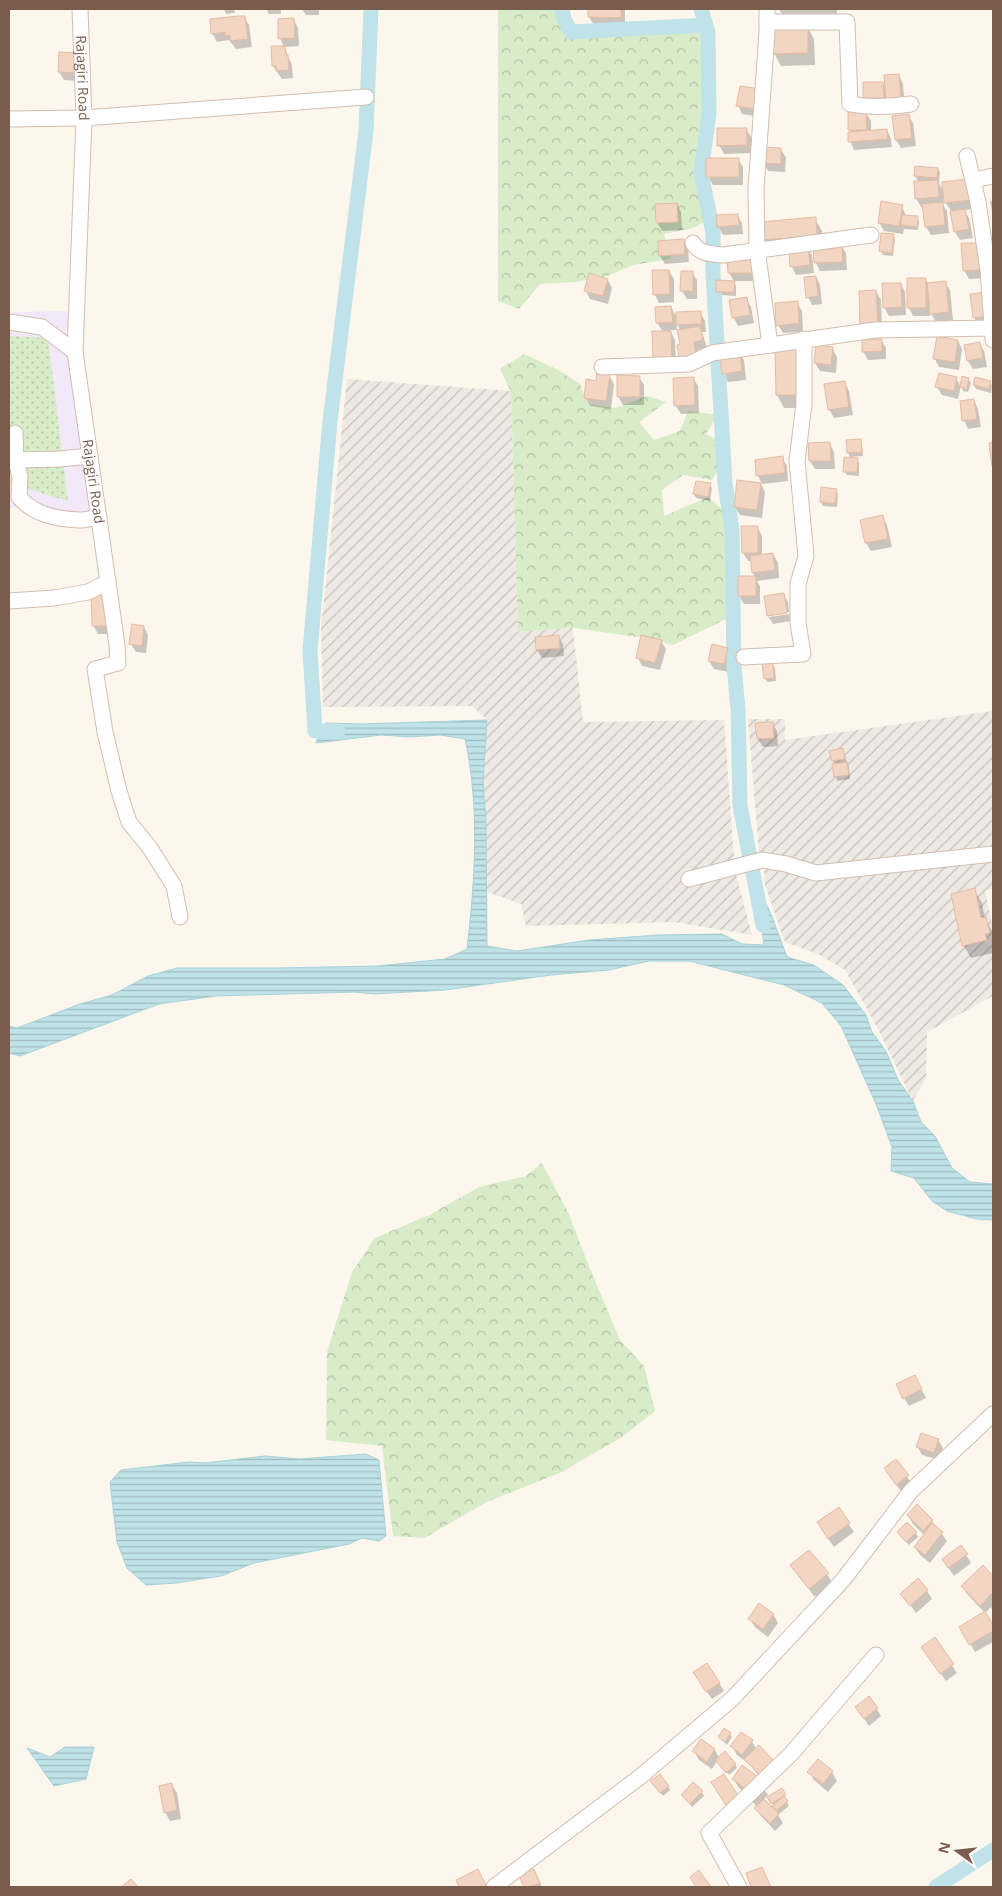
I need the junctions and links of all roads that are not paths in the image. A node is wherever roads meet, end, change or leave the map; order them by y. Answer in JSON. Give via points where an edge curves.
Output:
{"nodes":[{"id":1,"x":80,"y":9,"type":"edge"},
{"id":2,"x":767,"y":15,"type":"edge"},
{"id":3,"x":366,"y":97,"type":"dead end"},
{"id":4,"x":911,"y":104,"type":"dead end"},
{"id":5,"x":84,"y":118,"type":"junction"},
{"id":6,"x":9,"y":119,"type":"edge"},
{"id":7,"x":967,"y":156,"type":"dead end"},
{"id":8,"x":993,"y":176,"type":"edge"},
{"id":9,"x":973,"y":180,"type":"junction"},
{"id":10,"x":871,"y":235,"type":"dead end"},
{"id":11,"x":693,"y":244,"type":"dead end"},
{"id":12,"x":757,"y":249,"type":"junction"},
{"id":13,"x":9,"y":322,"type":"edge"},
{"id":14,"x":993,"y":332,"type":"edge"},
{"id":15,"x":804,"y":339,"type":"junction"},
{"id":16,"x":770,"y":344,"type":"junction"},
{"id":17,"x":75,"y":352,"type":"junction"},
{"id":18,"x":602,"y":367,"type":"dead end"},
{"id":19,"x":14,"y":433,"type":"dead end"},
{"id":20,"x":90,"y":456,"type":"junction"},
{"id":21,"x":16,"y":460,"type":"junction"},
{"id":22,"x":99,"y":517,"type":"junction"},
{"id":23,"x":108,"y":582,"type":"junction"},
{"id":24,"x":9,"y":601,"type":"edge"},
{"id":25,"x":744,"y":657,"type":"dead end"},
{"id":26,"x":993,"y":854,"type":"edge"},
{"id":27,"x":689,"y":879,"type":"dead end"},
{"id":28,"x":180,"y":917,"type":"dead end"},
{"id":29,"x":993,"y":1414,"type":"edge"},
{"id":30,"x":876,"y":1655,"type":"dead end"},
{"id":31,"x":495,"y":1887,"type":"edge"},
{"id":32,"x":739,"y":1887,"type":"edge"}],
"edges":[{"from":1,"to":5,"type":"street","name":"Rajagiri Road"},
{"from":2,"to":4,"type":"street","via":[[847,22],[850,104],[883,108]]},
{"from":2,"to":12,"type":"street","via":[[756,189]]},
{"from":3,"to":5,"type":"street"},
{"from":5,"to":6,"type":"street"},
{"from":5,"to":17,"type":"street","name":"Rajagiri Road"},
{"from":7,"to":9,"type":"street"},
{"from":8,"to":9,"type":"street"},
{"from":9,"to":14,"type":"street","via":[[988,270]]},
{"from":10,"to":12,"type":"street"},
{"from":11,"to":12,"type":"street","via":[[705,254],[723,256]]},
{"from":12,"to":16,"type":"street"},
{"from":13,"to":17,"type":"street","via":[[42,327]]},
{"from":14,"to":15,"type":"street","via":[[875,330]]},
{"from":15,"to":16,"type":"street"},
{"from":15,"to":25,"type":"street","via":[[804,404],[797,461],[806,556],[798,584],[798,623],[803,654]]},
{"from":16,"to":18,"type":"street","via":[[718,352],[689,364]]},
{"from":17,"to":20,"type":"street","name":"Rajagiri Road"},
{"from":19,"to":21,"type":"street"},
{"from":20,"to":21,"type":"street"},
{"from":20,"to":22,"type":"street","name":"Rajagiri Road"},
{"from":21,"to":22,"type":"street","via":[[20,497],[26,504],[43,515],[81,520]]},
{"from":22,"to":23,"type":"street","name":"Rajagiri Road"},
{"from":23,"to":24,"type":"street","via":[[88,592]]},
{"from":23,"to":28,"type":"street","name":"Rajagiri Road","via":[[118,663],[94,669],[105,732],[130,822],[174,886]]},
{"from":26,"to":27,"type":"street","via":[[816,873],[762,860]]},
{"from":29,"to":31,"type":"street","via":[[911,1490],[843,1580],[732,1699],[641,1776]]},
{"from":30,"to":32,"type":"street","via":[[791,1754],[709,1833]]}]}
